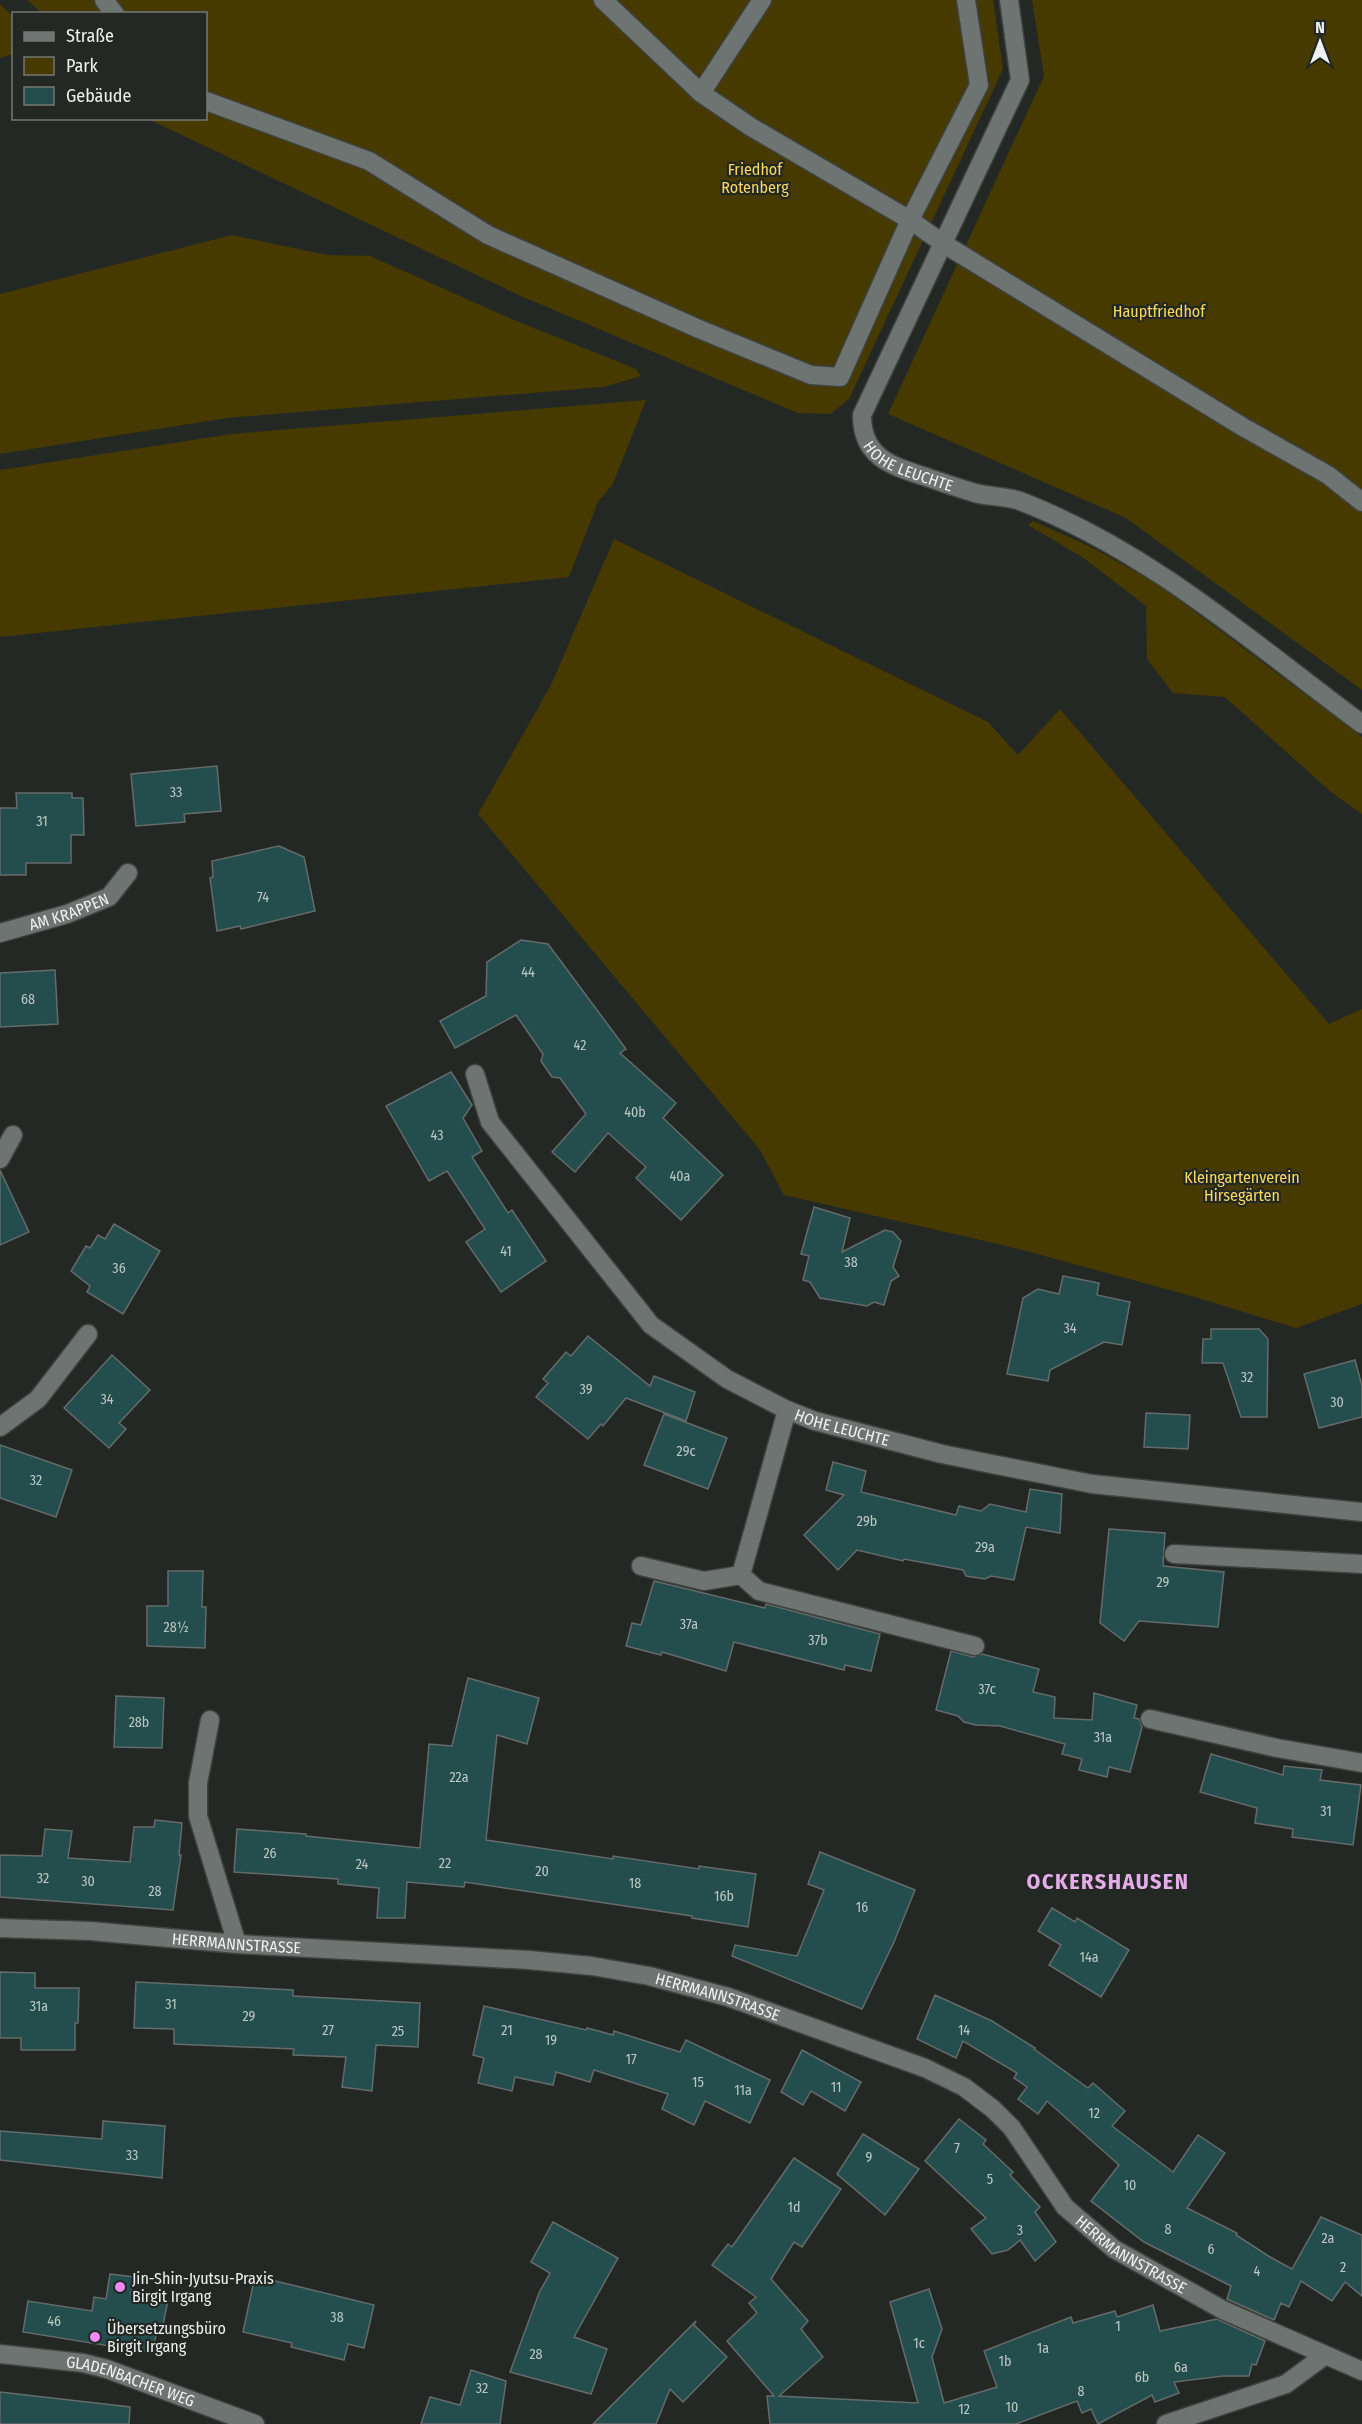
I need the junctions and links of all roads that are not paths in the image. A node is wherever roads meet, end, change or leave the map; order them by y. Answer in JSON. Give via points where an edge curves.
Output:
{"nodes":[{"id":1,"x":104,"y":0,"type":"edge"},
{"id":2,"x":603,"y":0,"type":"edge"},
{"id":3,"x":762,"y":0,"type":"edge"},
{"id":4,"x":966,"y":0,"type":"edge"},
{"id":5,"x":1009,"y":0,"type":"edge"},
{"id":6,"x":113,"y":12,"type":"edge"},
{"id":7,"x":701,"y":93,"type":"junction"},
{"id":8,"x":207,"y":101,"type":"edge"},
{"id":9,"x":910,"y":220,"type":"junction"},
{"id":10,"x":944,"y":244,"type":"junction"},
{"id":11,"x":1362,"y":502,"type":"edge"},
{"id":12,"x":1362,"y":724,"type":"edge"},
{"id":13,"x":128,"y":873,"type":"dead end"},
{"id":14,"x":0,"y":933,"type":"edge"},
{"id":15,"x":475,"y":1074,"type":"dead end"},
{"id":16,"x":13,"y":1135,"type":"dead end"},
{"id":17,"x":0,"y":1159,"type":"edge"},
{"id":18,"x":88,"y":1334,"type":"dead end"},
{"id":19,"x":787,"y":1410,"type":"junction"},
{"id":20,"x":0,"y":1427,"type":"edge"},
{"id":21,"x":1362,"y":1512,"type":"edge"},
{"id":22,"x":1174,"y":1554,"type":"dead end"},
{"id":23,"x":1362,"y":1564,"type":"edge"},
{"id":24,"x":641,"y":1566,"type":"dead end"},
{"id":25,"x":741,"y":1575,"type":"junction"},
{"id":26,"x":975,"y":1646,"type":"dead end"},
{"id":27,"x":1150,"y":1719,"type":"dead end"},
{"id":28,"x":210,"y":1720,"type":"dead end"},
{"id":29,"x":1362,"y":1763,"type":"edge"},
{"id":30,"x":0,"y":1928,"type":"edge"},
{"id":31,"x":237,"y":1944,"type":"junction"},
{"id":32,"x":0,"y":2354,"type":"edge"},
{"id":33,"x":1324,"y":2356,"type":"junction"},
{"id":34,"x":1362,"y":2371,"type":"edge"},
{"id":35,"x":255,"y":2424,"type":"edge"},
{"id":36,"x":1166,"y":2424,"type":"edge"}],
"edges":[{"from":1,"to":6,"type":"street"},
{"from":2,"to":7,"type":"street"},
{"from":3,"to":7,"type":"street"},
{"from":4,"to":9,"type":"street","via":[[978,85]]},
{"from":5,"to":10,"type":"street","name":"HOHE LEUCHTE","via":[[1020,80]]},
{"from":7,"to":9,"type":"street","via":[[751,127]]},
{"from":8,"to":9,"type":"street","via":[[369,161],[488,235],[811,375],[840,377]]},
{"from":9,"to":10,"type":"street"},
{"from":10,"to":11,"type":"street","via":[[1328,475]]},
{"from":10,"to":12,"type":"street","name":"HOHE LEUCHTE","via":[[862,415],[866,442],[872,449],[905,470],[977,494],[1018,500],[1089,533],[1159,573]]},
{"from":13,"to":14,"type":"street","name":"AM KRAPPEN","via":[[109,897]]},
{"from":15,"to":19,"type":"street","name":"HOHE LEUCHTE","via":[[490,1122],[651,1325],[727,1378]]},
{"from":16,"to":17,"type":"street"},
{"from":18,"to":20,"type":"street","via":[[38,1400]]},
{"from":19,"to":21,"type":"street","name":"HOHE LEUCHTE","via":[[942,1454],[1092,1484]]},
{"from":19,"to":25,"type":"street"},
{"from":22,"to":23,"type":"street"},
{"from":24,"to":25,"type":"street","via":[[704,1581]]},
{"from":25,"to":26,"type":"street","via":[[759,1591]]},
{"from":27,"to":29,"type":"street"},
{"from":28,"to":31,"type":"street","via":[[198,1784],[198,1816]]},
{"from":30,"to":31,"type":"street","name":"HERRMANNSTRASSE","via":[[90,1931]]},
{"from":31,"to":33,"type":"street","name":"HERRMANNSTRASSE","via":[[529,1960],[615,1970],[707,1990],[925,2068],[964,2087],[993,2109],[1012,2128],[1065,2207],[1114,2249],[1223,2310]]},
{"from":32,"to":35,"type":"street","name":"GLADENBACHER WEG","via":[[107,2369]]},
{"from":33,"to":34,"type":"street","name":"HERRMANNSTRASSE"},
{"from":33,"to":36,"type":"street","via":[[1286,2384]]}]}
